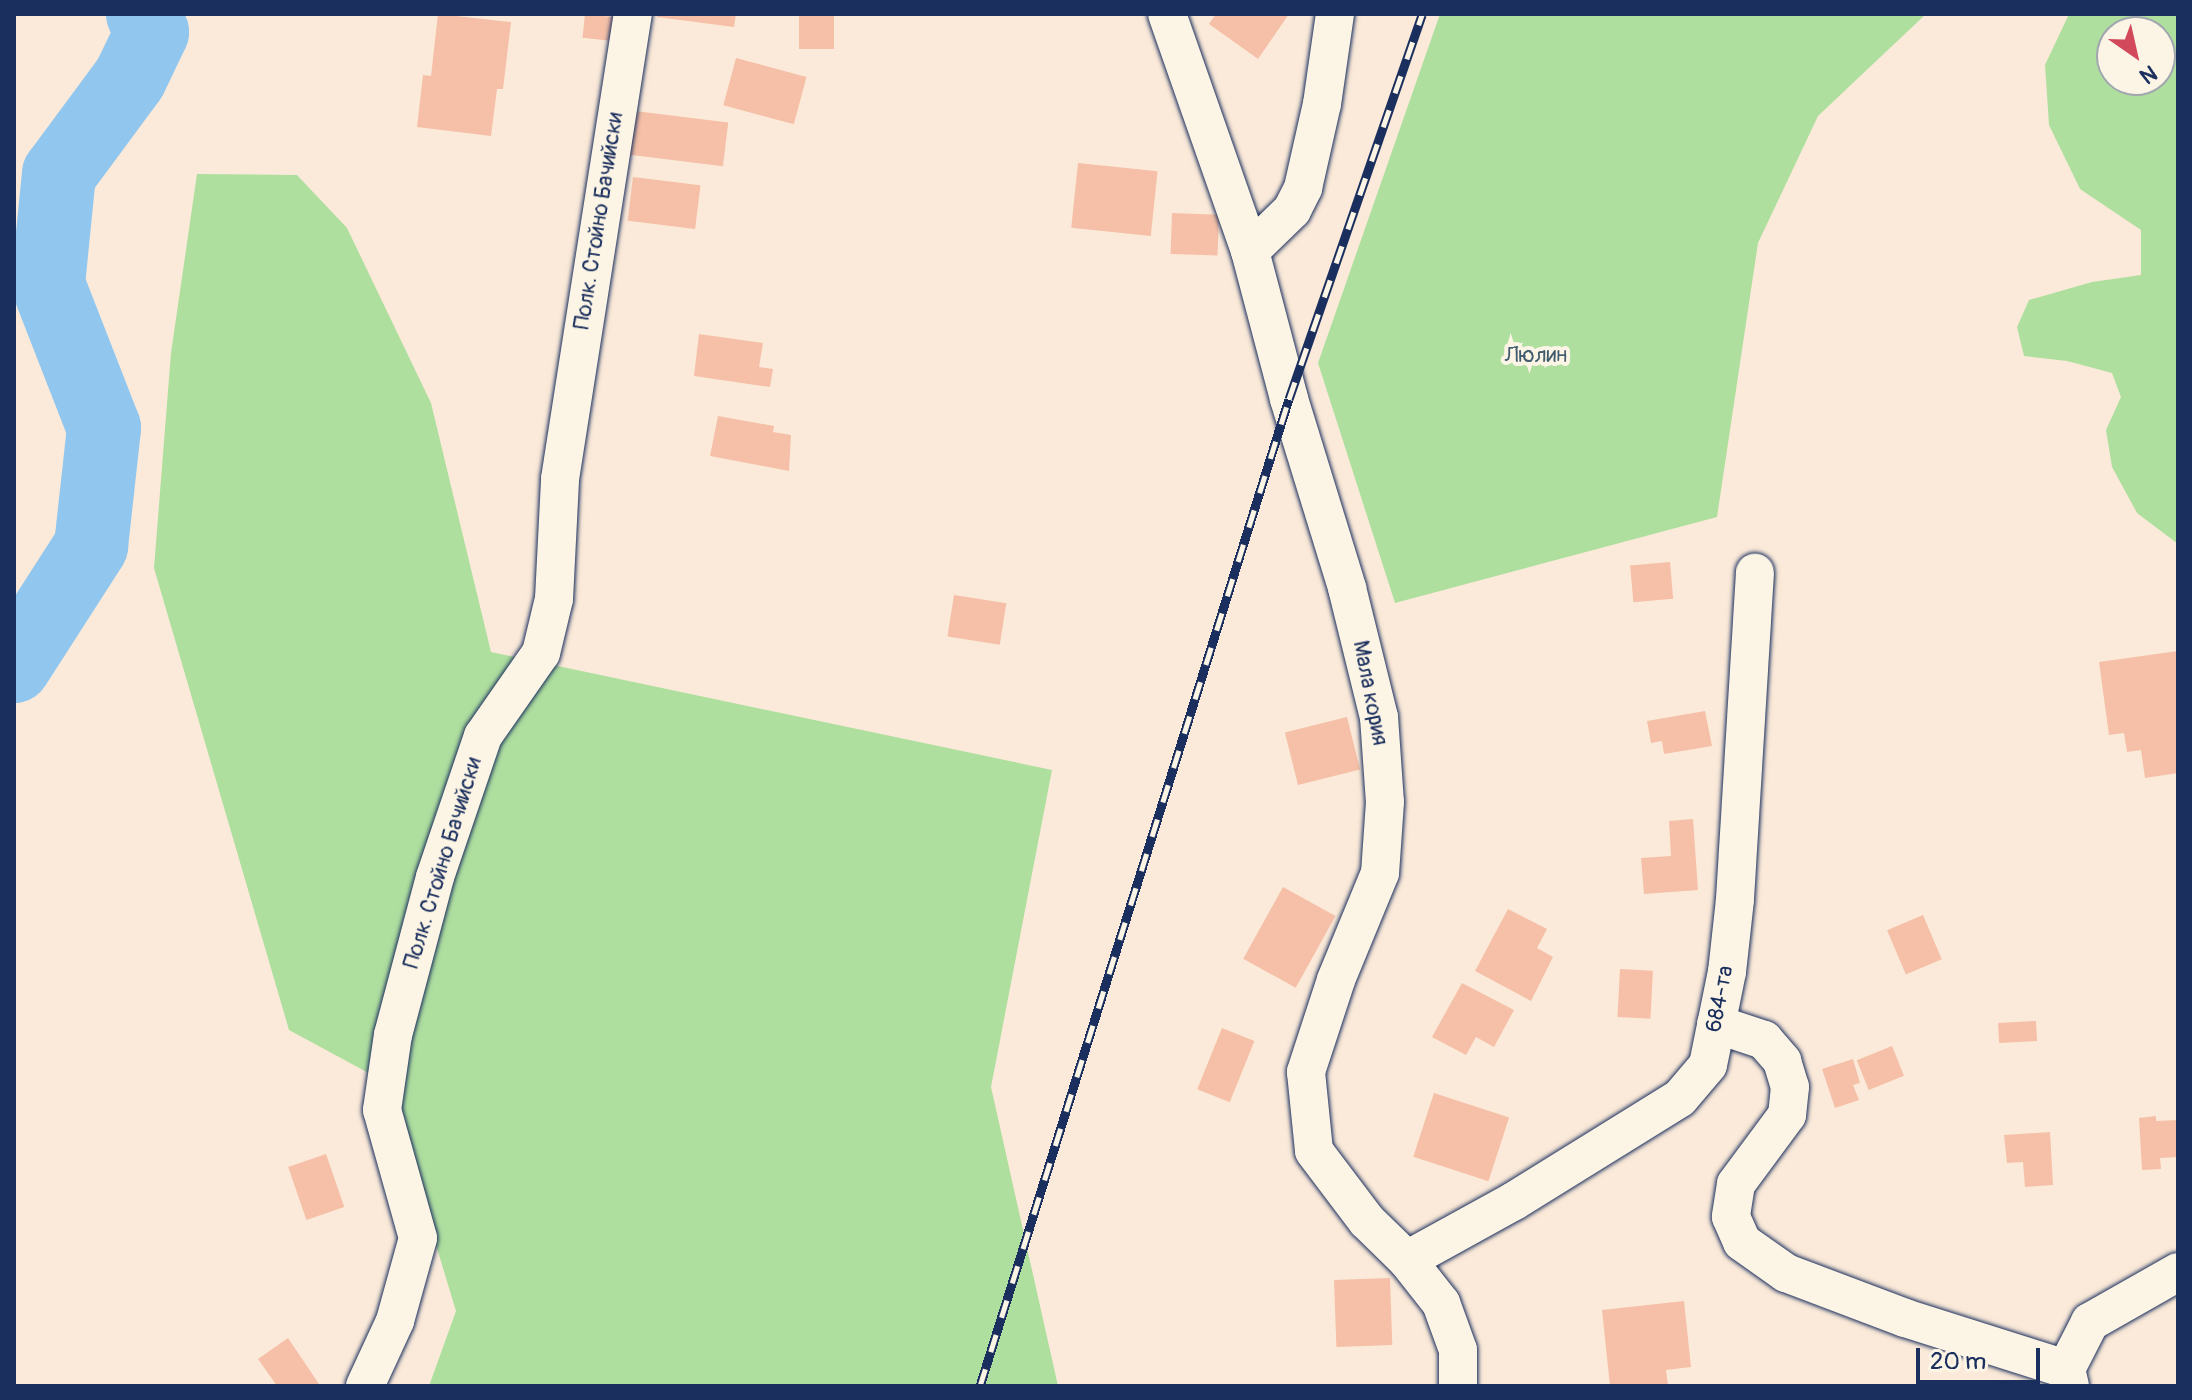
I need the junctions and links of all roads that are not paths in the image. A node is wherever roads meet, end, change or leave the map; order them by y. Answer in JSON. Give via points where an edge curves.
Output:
{"nodes":[{"id":1,"x":633,"y":14,"type":"edge"},
{"id":2,"x":1167,"y":14,"type":"edge"},
{"id":3,"x":1335,"y":14,"type":"edge"},
{"id":4,"x":1250,"y":251,"type":"junction"},
{"id":5,"x":1755,"y":573,"type":"dead end"},
{"id":6,"x":1716,"y":1024,"type":"junction"},
{"id":7,"x":1407,"y":1260,"type":"junction"},
{"id":8,"x":2178,"y":1272,"type":"edge"},
{"id":9,"x":2068,"y":1377,"type":"edge"},
{"id":10,"x":365,"y":1386,"type":"edge"},
{"id":11,"x":1458,"y":1386,"type":"edge"}],
"edges":[{"from":1,"to":10,"type":"street","name":"Полк. Стойно Бачийски","via":[[560,479],[554,599],[541,653],[483,736],[435,877],[393,1035],[382,1110],[418,1238],[395,1321]]},
{"from":2,"to":4,"type":"street","name":"Мала кория"},
{"from":3,"to":4,"type":"street","via":[[1303,188],[1292,210]]},
{"from":4,"to":7,"type":"street","name":"Мала кория","via":[[1379,717],[1385,802],[1380,873],[1306,1072],[1314,1151],[1367,1221]]},
{"from":5,"to":6,"type":"street","name":"684-та","via":[[1735,899]]},
{"from":6,"to":7,"type":"street","name":"684-та","via":[[1708,1065],[1680,1098]]},
{"from":6,"to":9,"type":"street","via":[[1764,1040],[1782,1061],[1790,1087],[1787,1115],[1736,1184],[1731,1217],[1742,1242],[1786,1273]]},
{"from":7,"to":11,"type":"street","name":"Мала кория","via":[[1441,1303],[1458,1350]]},
{"from":8,"to":9,"type":"street","via":[[2090,1322]]}]}
